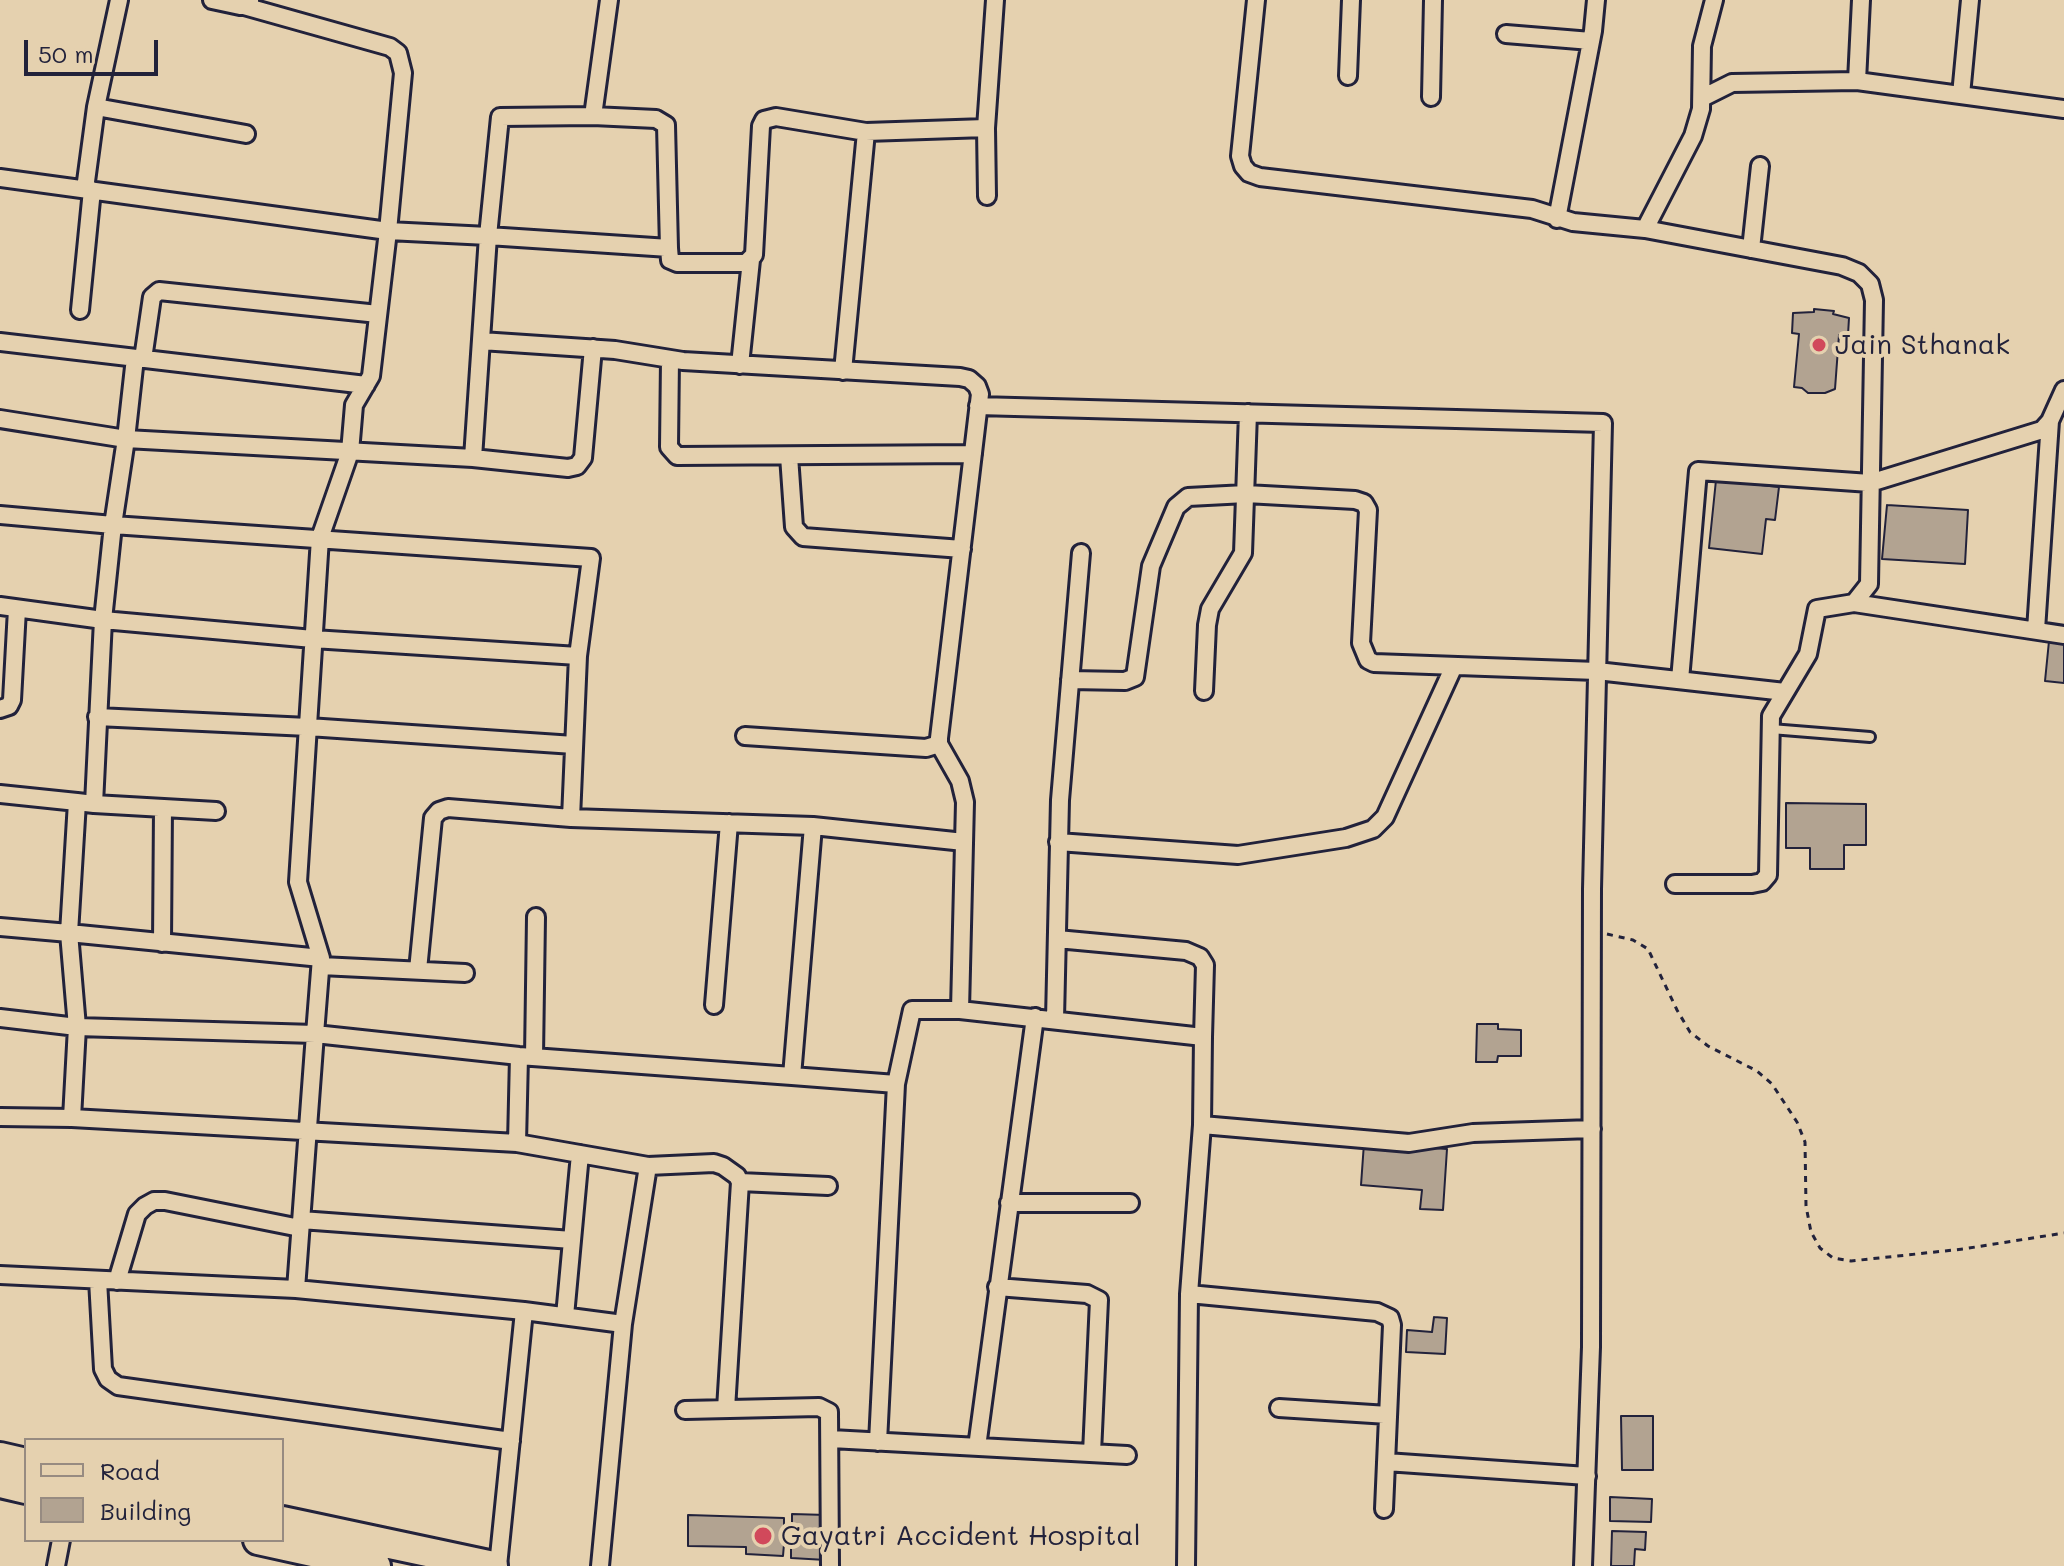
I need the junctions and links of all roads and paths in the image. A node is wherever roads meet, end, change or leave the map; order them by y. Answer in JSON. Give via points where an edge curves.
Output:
{"nodes":[{"id":1,"x":119,"y":0,"type":"edge"},
{"id":2,"x":212,"y":0,"type":"edge"},
{"id":3,"x":609,"y":0,"type":"edge"},
{"id":4,"x":995,"y":0,"type":"edge"},
{"id":5,"x":1256,"y":0,"type":"edge"},
{"id":6,"x":1351,"y":0,"type":"edge"},
{"id":7,"x":1433,"y":0,"type":"edge"},
{"id":8,"x":1596,"y":0,"type":"edge"},
{"id":9,"x":1714,"y":0,"type":"edge"},
{"id":10,"x":1861,"y":0,"type":"edge"},
{"id":11,"x":1970,"y":0,"type":"edge"},
{"id":12,"x":248,"y":3,"type":"edge"},
{"id":13,"x":1506,"y":34,"type":"dead end"},
{"id":14,"x":1591,"y":41,"type":"junction"},
{"id":15,"x":1348,"y":76,"type":"dead end"},
{"id":16,"x":1857,"y":81,"type":"junction"},
{"id":17,"x":1961,"y":95,"type":"junction"},
{"id":18,"x":1431,"y":97,"type":"dead end"},
{"id":19,"x":1702,"y":98,"type":"junction"},
{"id":20,"x":96,"y":107,"type":"junction"},
{"id":21,"x":2064,"y":109,"type":"edge"},
{"id":22,"x":593,"y":116,"type":"junction"},
{"id":23,"x":986,"y":128,"type":"junction"},
{"id":24,"x":866,"y":132,"type":"junction"},
{"id":25,"x":246,"y":134,"type":"dead end"},
{"id":26,"x":1760,"y":166,"type":"dead end"},
{"id":27,"x":0,"y":178,"type":"edge"},
{"id":28,"x":89,"y":190,"type":"junction"},
{"id":29,"x":987,"y":196,"type":"dead end"},
{"id":30,"x":1557,"y":219,"type":"junction"},
{"id":31,"x":1645,"y":229,"type":"junction"},
{"id":32,"x":388,"y":231,"type":"junction"},
{"id":33,"x":488,"y":236,"type":"junction"},
{"id":34,"x":669,"y":248,"type":"junction"},
{"id":35,"x":1751,"y":249,"type":"junction"},
{"id":36,"x":751,"y":260,"type":"junction"},
{"id":37,"x":80,"y":310,"type":"dead end"},
{"id":38,"x":378,"y":314,"type":"junction"},
{"id":39,"x":481,"y":341,"type":"junction"},
{"id":40,"x":0,"y":342,"type":"edge"},
{"id":41,"x":593,"y":348,"type":"junction"},
{"id":42,"x":139,"y":358,"type":"junction"},
{"id":43,"x":670,"y":359,"type":"junction"},
{"id":44,"x":740,"y":365,"type":"junction"},
{"id":45,"x":843,"y":371,"type":"junction"},
{"id":46,"x":366,"y":385,"type":"junction"},
{"id":47,"x":2064,"y":390,"type":"edge"},
{"id":48,"x":978,"y":406,"type":"junction"},
{"id":49,"x":1248,"y":413,"type":"junction"},
{"id":50,"x":0,"y":419,"type":"edge"},
{"id":51,"x":2050,"y":421,"type":"junction"},
{"id":52,"x":126,"y":439,"type":"junction"},
{"id":53,"x":350,"y":452,"type":"junction"},
{"id":54,"x":973,"y":454,"type":"junction"},
{"id":55,"x":789,"y":456,"type":"junction"},
{"id":56,"x":473,"y":458,"type":"junction"},
{"id":57,"x":1870,"y":483,"type":"junction"},
{"id":58,"x":1246,"y":494,"type":"junction"},
{"id":59,"x":0,"y":515,"type":"edge"},
{"id":60,"x":113,"y":525,"type":"junction"},
{"id":61,"x":320,"y":538,"type":"junction"},
{"id":62,"x":962,"y":549,"type":"junction"},
{"id":63,"x":1081,"y":553,"type":"dead end"},
{"id":64,"x":1854,"y":603,"type":"junction"},
{"id":65,"x":8,"y":608,"type":"edge"},
{"id":66,"x":103,"y":620,"type":"junction"},
{"id":67,"x":2036,"y":630,"type":"junction"},
{"id":68,"x":2064,"y":635,"type":"edge"},
{"id":69,"x":313,"y":639,"type":"junction"},
{"id":70,"x":578,"y":656,"type":"junction"},
{"id":71,"x":1454,"y":666,"type":"junction"},
{"id":72,"x":1597,"y":671,"type":"junction"},
{"id":73,"x":1070,"y":680,"type":"junction"},
{"id":74,"x":1680,"y":680,"type":"junction"},
{"id":75,"x":1204,"y":691,"type":"dead end"},
{"id":76,"x":1785,"y":692,"type":"junction"},
{"id":77,"x":0,"y":709,"type":"edge"},
{"id":78,"x":97,"y":717,"type":"junction"},
{"id":79,"x":308,"y":727,"type":"junction"},
{"id":80,"x":1770,"y":729,"type":"junction"},
{"id":81,"x":745,"y":736,"type":"dead end"},
{"id":82,"x":1870,"y":737,"type":"dead end"},
{"id":83,"x":939,"y":744,"type":"junction"},
{"id":84,"x":574,"y":745,"type":"junction"},
{"id":85,"x":0,"y":794,"type":"edge"},
{"id":86,"x":86,"y":803,"type":"junction"},
{"id":87,"x":163,"y":808,"type":"junction"},
{"id":88,"x":216,"y":811,"type":"dead end"},
{"id":89,"x":571,"y":818,"type":"junction"},
{"id":90,"x":729,"y":823,"type":"junction"},
{"id":91,"x":813,"y":826,"type":"junction"},
{"id":92,"x":964,"y":842,"type":"junction"},
{"id":93,"x":1058,"y":842,"type":"junction"},
{"id":94,"x":1675,"y":884,"type":"dead end"},
{"id":95,"x":536,"y":917,"type":"dead end"},
{"id":96,"x":0,"y":927,"type":"edge"},
{"id":97,"x":1592,"y":930,"type":"junction"},
{"id":98,"x":69,"y":933,"type":"junction"},
{"id":99,"x":1057,"y":939,"type":"junction"},
{"id":100,"x":162,"y":943,"type":"junction"},
{"id":101,"x":321,"y":962,"type":"junction"},
{"id":102,"x":418,"y":970,"type":"junction"},
{"id":103,"x":465,"y":973,"type":"dead end"},
{"id":104,"x":714,"y":1005,"type":"dead end"},
{"id":105,"x":960,"y":1010,"type":"junction"},
{"id":106,"x":1035,"y":1017,"type":"junction"},
{"id":107,"x":0,"y":1018,"type":"edge"},
{"id":108,"x":1055,"y":1019,"type":"junction"},
{"id":109,"x":77,"y":1027,"type":"junction"},
{"id":110,"x":315,"y":1034,"type":"junction"},
{"id":111,"x":1203,"y":1037,"type":"junction"},
{"id":112,"x":526,"y":1056,"type":"junction"},
{"id":113,"x":792,"y":1076,"type":"junction"},
{"id":114,"x":896,"y":1084,"type":"junction"},
{"id":115,"x":0,"y":1117,"type":"edge"},
{"id":116,"x":72,"y":1118,"type":"junction"},
{"id":117,"x":1202,"y":1125,"type":"junction"},
{"id":118,"x":1592,"y":1129,"type":"junction"},
{"id":119,"x":308,"y":1132,"type":"junction"},
{"id":120,"x":517,"y":1143,"type":"junction"},
{"id":121,"x":580,"y":1154,"type":"junction"},
{"id":122,"x":648,"y":1166,"type":"junction"},
{"id":123,"x":740,"y":1182,"type":"junction"},
{"id":124,"x":828,"y":1186,"type":"dead end"},
{"id":125,"x":1009,"y":1203,"type":"junction"},
{"id":126,"x":1130,"y":1203,"type":"dead end"},
{"id":127,"x":301,"y":1224,"type":"junction"},
{"id":128,"x":2064,"y":1233,"type":"edge"},
{"id":129,"x":572,"y":1240,"type":"junction"},
{"id":130,"x":0,"y":1275,"type":"edge"},
{"id":131,"x":98,"y":1280,"type":"junction"},
{"id":132,"x":117,"y":1281,"type":"junction"},
{"id":133,"x":997,"y":1287,"type":"junction"},
{"id":134,"x":296,"y":1289,"type":"junction"},
{"id":135,"x":1189,"y":1294,"type":"junction"},
{"id":136,"x":524,"y":1311,"type":"junction"},
{"id":137,"x":565,"y":1316,"type":"junction"},
{"id":138,"x":623,"y":1324,"type":"junction"},
{"id":139,"x":1279,"y":1408,"type":"dead end"},
{"id":140,"x":726,"y":1409,"type":"junction"},
{"id":141,"x":685,"y":1410,"type":"dead end"},
{"id":142,"x":1388,"y":1415,"type":"junction"},
{"id":143,"x":831,"y":1439,"type":"junction"},
{"id":144,"x":511,"y":1441,"type":"junction"},
{"id":145,"x":878,"y":1442,"type":"junction"},
{"id":146,"x":977,"y":1447,"type":"junction"},
{"id":147,"x":1092,"y":1453,"type":"junction"},
{"id":148,"x":1127,"y":1455,"type":"dead end"},
{"id":149,"x":0,"y":1457,"type":"edge"},
{"id":150,"x":1386,"y":1462,"type":"junction"},
{"id":151,"x":24,"y":1463,"type":"edge"},
{"id":152,"x":1587,"y":1476,"type":"junction"},
{"id":153,"x":0,"y":1483,"type":"edge"},
{"id":154,"x":24,"y":1489,"type":"edge"},
{"id":155,"x":1384,"y":1509,"type":"dead end"},
{"id":156,"x":284,"y":1521,"type":"edge"},
{"id":157,"x":61,"y":1542,"type":"edge"},
{"id":158,"x":267,"y":1542,"type":"edge"},
{"id":159,"x":56,"y":1566,"type":"edge"},
{"id":160,"x":374,"y":1566,"type":"edge"},
{"id":161,"x":495,"y":1566,"type":"edge"},
{"id":162,"x":600,"y":1566,"type":"edge"},
{"id":163,"x":830,"y":1566,"type":"edge"},
{"id":164,"x":1186,"y":1566,"type":"edge"},
{"id":165,"x":1583,"y":1566,"type":"edge"}],
"edges":[{"from":1,"to":20,"type":"street"},
{"from":2,"to":12,"type":"street"},
{"from":3,"to":22,"type":"street"},
{"from":4,"to":23,"type":"street"},
{"from":5,"to":30,"type":"street","via":[[1240,156],[1249,173],[1532,209]]},
{"from":6,"to":15,"type":"street"},
{"from":7,"to":18,"type":"street"},
{"from":8,"to":14,"type":"street"},
{"from":9,"to":19,"type":"street","via":[[1702,46]]},
{"from":10,"to":16,"type":"street"},
{"from":11,"to":17,"type":"street"},
{"from":12,"to":32,"type":"street","via":[[398,53],[403,73]]},
{"from":13,"to":14,"type":"street"},
{"from":14,"to":30,"type":"street"},
{"from":16,"to":17,"type":"street"},
{"from":16,"to":19,"type":"street","via":[[1732,83]]},
{"from":17,"to":21,"type":"street"},
{"from":19,"to":31,"type":"street","via":[[1693,136]]},
{"from":20,"to":25,"type":"street"},
{"from":20,"to":28,"type":"street"},
{"from":22,"to":33,"type":"street","via":[[500,117]]},
{"from":22,"to":34,"type":"street","via":[[656,119],[666,125]]},
{"from":23,"to":24,"type":"street"},
{"from":23,"to":29,"type":"street"},
{"from":24,"to":36,"type":"street","via":[[776,117],[764,120]]},
{"from":24,"to":45,"type":"street"},
{"from":26,"to":35,"type":"street"},
{"from":27,"to":28,"type":"street"},
{"from":28,"to":32,"type":"street"},
{"from":28,"to":37,"type":"street"},
{"from":30,"to":31,"type":"street"},
{"from":31,"to":35,"type":"street"},
{"from":32,"to":33,"type":"street"},
{"from":32,"to":38,"type":"street"},
{"from":33,"to":34,"type":"street"},
{"from":33,"to":39,"type":"street"},
{"from":34,"to":36,"type":"street","via":[[670,260],[677,263]]},
{"from":35,"to":57,"type":"street","via":[[1842,266],[1870,284]]},
{"from":36,"to":44,"type":"street"},
{"from":38,"to":42,"type":"street","via":[[159,291],[152,297]]},
{"from":38,"to":46,"type":"street"},
{"from":39,"to":41,"type":"street"},
{"from":39,"to":56,"type":"street"},
{"from":40,"to":42,"type":"street"},
{"from":41,"to":43,"type":"street"},
{"from":41,"to":56,"type":"street","via":[[581,463],[568,468]]},
{"from":42,"to":46,"type":"street"},
{"from":42,"to":52,"type":"street"},
{"from":43,"to":44,"type":"street"},
{"from":43,"to":55,"type":"street","via":[[672,453]]},
{"from":44,"to":45,"type":"street"},
{"from":45,"to":48,"type":"street","via":[[969,379],[977,386]]},
{"from":46,"to":53,"type":"street","via":[[354,405]]},
{"from":47,"to":51,"type":"street"},
{"from":48,"to":49,"type":"street"},
{"from":48,"to":54,"type":"street"},
{"from":49,"to":58,"type":"street"},
{"from":49,"to":72,"type":"street","via":[[1603,423]]},
{"from":50,"to":52,"type":"street"},
{"from":51,"to":57,"type":"street","via":[[2032,434]]},
{"from":51,"to":67,"type":"street"},
{"from":52,"to":53,"type":"street"},
{"from":52,"to":60,"type":"street"},
{"from":53,"to":56,"type":"street"},
{"from":53,"to":61,"type":"street"},
{"from":54,"to":55,"type":"street"},
{"from":54,"to":62,"type":"street"},
{"from":55,"to":62,"type":"street","via":[[794,527],[803,537]]},
{"from":57,"to":64,"type":"street","via":[[1869,584]]},
{"from":57,"to":74,"type":"street","via":[[1698,471]]},
{"from":58,"to":71,"type":"street","via":[[1364,503],[1368,510],[1363,651],[1374,663]]},
{"from":58,"to":73,"type":"street","via":[[1188,497],[1176,507],[1151,566],[1135,677]]},
{"from":58,"to":75,"type":"street","via":[[1243,553],[1209,616]]},
{"from":59,"to":60,"type":"street"},
{"from":60,"to":61,"type":"street"},
{"from":60,"to":66,"type":"street"},
{"from":61,"to":69,"type":"street"},
{"from":61,"to":70,"type":"street","via":[[591,558]]},
{"from":62,"to":83,"type":"street"},
{"from":63,"to":73,"type":"street"},
{"from":64,"to":67,"type":"street"},
{"from":64,"to":76,"type":"street","via":[[1817,609],[1808,654]]},
{"from":65,"to":66,"type":"street"},
{"from":65,"to":77,"type":"street","via":[[12,700]]},
{"from":66,"to":69,"type":"street"},
{"from":66,"to":78,"type":"street"},
{"from":67,"to":68,"type":"street"},
{"from":69,"to":70,"type":"street"},
{"from":69,"to":79,"type":"street"},
{"from":70,"to":84,"type":"street"},
{"from":71,"to":72,"type":"street"},
{"from":71,"to":93,"type":"street","via":[[1385,817],[1360,835],[1238,855]]},
{"from":72,"to":74,"type":"street"},
{"from":72,"to":97,"type":"street"},
{"from":73,"to":93,"type":"street"},
{"from":74,"to":76,"type":"street"},
{"from":76,"to":80,"type":"street"},
{"from":78,"to":79,"type":"street"},
{"from":78,"to":86,"type":"street"},
{"from":79,"to":84,"type":"street"},
{"from":79,"to":101,"type":"street","via":[[298,882]]},
{"from":80,"to":82,"type":"lane"},
{"from":80,"to":94,"type":"street","via":[[1768,875],[1752,884]]},
{"from":81,"to":83,"type":"street","via":[[926,748]]},
{"from":83,"to":92,"type":"street","via":[[964,792]]},
{"from":84,"to":89,"type":"street"},
{"from":85,"to":86,"type":"street"},
{"from":86,"to":87,"type":"street"},
{"from":86,"to":98,"type":"street"},
{"from":87,"to":88,"type":"street"},
{"from":87,"to":100,"type":"street"},
{"from":89,"to":90,"type":"street"},
{"from":89,"to":102,"type":"street","via":[[439,811],[433,818]]},
{"from":90,"to":91,"type":"street"},
{"from":90,"to":104,"type":"street"},
{"from":91,"to":92,"type":"street"},
{"from":91,"to":113,"type":"street"},
{"from":92,"to":105,"type":"street"},
{"from":93,"to":99,"type":"street"},
{"from":95,"to":112,"type":"street"},
{"from":96,"to":98,"type":"street"},
{"from":97,"to":118,"type":"street"},
{"from":97,"to":128,"type":"path","via":[[1648,949],[1690,1032],[1772,1084],[1805,1142],[1811,1232],[1833,1258],[1851,1261],[1963,1249]]},
{"from":98,"to":100,"type":"street"},
{"from":98,"to":109,"type":"street"},
{"from":99,"to":108,"type":"street"},
{"from":99,"to":111,"type":"street","via":[[1186,951],[1200,957],[1205,965]]},
{"from":100,"to":101,"type":"street"},
{"from":101,"to":102,"type":"street"},
{"from":101,"to":110,"type":"street"},
{"from":102,"to":103,"type":"street"},
{"from":105,"to":106,"type":"street"},
{"from":105,"to":114,"type":"street","via":[[912,1010]]},
{"from":106,"to":108,"type":"street"},
{"from":106,"to":125,"type":"street"},
{"from":107,"to":109,"type":"street"},
{"from":108,"to":111,"type":"street"},
{"from":109,"to":110,"type":"street"},
{"from":109,"to":116,"type":"street"},
{"from":110,"to":112,"type":"street"},
{"from":110,"to":119,"type":"street"},
{"from":111,"to":117,"type":"street"},
{"from":112,"to":113,"type":"street"},
{"from":112,"to":120,"type":"street"},
{"from":113,"to":114,"type":"street"},
{"from":114,"to":145,"type":"street"},
{"from":115,"to":116,"type":"street"},
{"from":116,"to":119,"type":"street"},
{"from":117,"to":118,"type":"street","via":[[1409,1143],[1473,1133]]},
{"from":117,"to":135,"type":"street"},
{"from":118,"to":152,"type":"street"},
{"from":119,"to":120,"type":"street"},
{"from":119,"to":127,"type":"street"},
{"from":120,"to":121,"type":"street"},
{"from":121,"to":122,"type":"street"},
{"from":121,"to":129,"type":"street"},
{"from":122,"to":123,"type":"street","via":[[714,1163]]},
{"from":122,"to":138,"type":"street"},
{"from":123,"to":124,"type":"street"},
{"from":123,"to":140,"type":"street"},
{"from":125,"to":126,"type":"street"},
{"from":125,"to":133,"type":"street"},
{"from":127,"to":129,"type":"street"},
{"from":127,"to":132,"type":"street","via":[[154,1201],[137,1214]]},
{"from":127,"to":134,"type":"street"},
{"from":129,"to":137,"type":"street"},
{"from":130,"to":131,"type":"street"},
{"from":131,"to":132,"type":"street"},
{"from":131,"to":144,"type":"street","via":[[103,1369],[118,1386]]},
{"from":132,"to":134,"type":"street"},
{"from":133,"to":146,"type":"street"},
{"from":133,"to":147,"type":"street","via":[[1087,1294],[1099,1300]]},
{"from":134,"to":136,"type":"street"},
{"from":135,"to":142,"type":"street","via":[[1385,1315],[1392,1325]]},
{"from":135,"to":164,"type":"street"},
{"from":136,"to":137,"type":"street"},
{"from":136,"to":144,"type":"street"},
{"from":137,"to":138,"type":"street"},
{"from":138,"to":162,"type":"street"},
{"from":139,"to":142,"type":"street"},
{"from":140,"to":141,"type":"street"},
{"from":140,"to":143,"type":"street","via":[[825,1408]]},
{"from":142,"to":150,"type":"street"},
{"from":143,"to":145,"type":"street"},
{"from":143,"to":163,"type":"street"},
{"from":144,"to":161,"type":"street"},
{"from":145,"to":146,"type":"street"},
{"from":146,"to":147,"type":"street"},
{"from":147,"to":148,"type":"street"},
{"from":149,"to":151,"type":"highway"},
{"from":150,"to":152,"type":"street"},
{"from":150,"to":155,"type":"street"},
{"from":152,"to":165,"type":"street"},
{"from":153,"to":154,"type":"highway"},
{"from":156,"to":161,"type":"highway"},
{"from":157,"to":159,"type":"street"},
{"from":158,"to":160,"type":"highway"}]}
